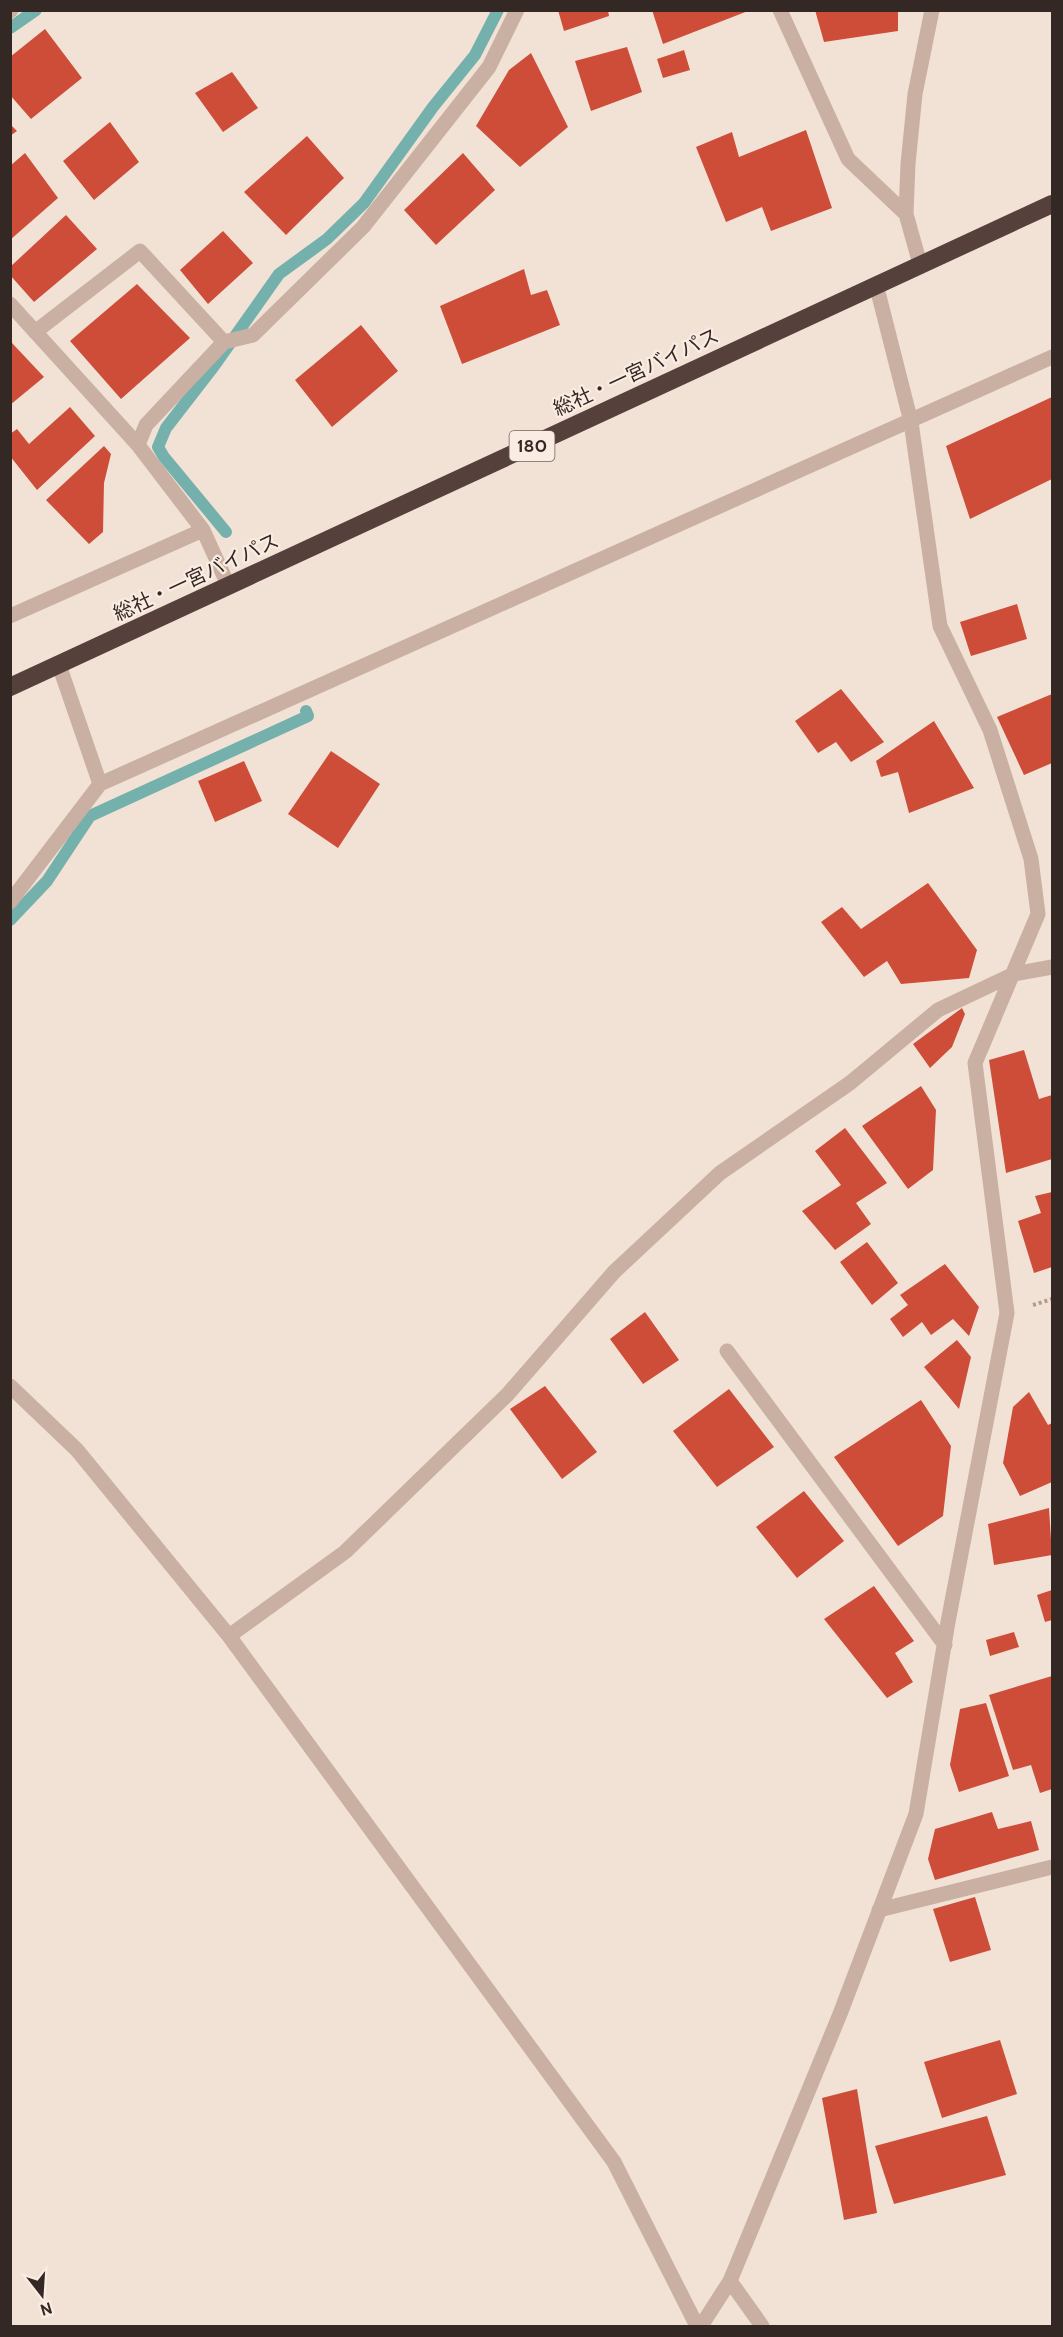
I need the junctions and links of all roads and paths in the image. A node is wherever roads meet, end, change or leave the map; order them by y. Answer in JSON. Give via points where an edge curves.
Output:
{"nodes":[{"id":1,"x":517,"y":10,"type":"edge"},
{"id":2,"x":780,"y":10,"type":"edge"},
{"id":3,"x":932,"y":10,"type":"edge"},
{"id":4,"x":1053,"y":204,"type":"edge"},
{"id":5,"x":906,"y":214,"type":"junction"},
{"id":6,"x":920,"y":264,"type":"junction"},
{"id":7,"x":876,"y":284,"type":"junction"},
{"id":8,"x":10,"y":304,"type":"edge"},
{"id":9,"x":35,"y":332,"type":"junction"},
{"id":10,"x":230,"y":341,"type":"junction"},
{"id":11,"x":1053,"y":357,"type":"edge"},
{"id":12,"x":911,"y":422,"type":"junction"},
{"id":13,"x":138,"y":445,"type":"junction"},
{"id":14,"x":203,"y":530,"type":"junction"},
{"id":15,"x":229,"y":587,"type":"junction"},
{"id":16,"x":10,"y":616,"type":"edge"},
{"id":17,"x":59,"y":665,"type":"junction"},
{"id":18,"x":10,"y":687,"type":"edge"},
{"id":19,"x":100,"y":784,"type":"junction"},
{"id":20,"x":10,"y":902,"type":"edge"},
{"id":21,"x":1053,"y":967,"type":"edge"},
{"id":22,"x":1014,"y":975,"type":"junction"},
{"id":23,"x":727,"y":1350,"type":"dead end"},
{"id":24,"x":10,"y":1386,"type":"edge"},
{"id":25,"x":229,"y":1636,"type":"junction"},
{"id":26,"x":945,"y":1645,"type":"junction"},
{"id":27,"x":1053,"y":1867,"type":"edge"},
{"id":28,"x":879,"y":1910,"type":"junction"},
{"id":29,"x":730,"y":2281,"type":"junction"},
{"id":30,"x":699,"y":2326,"type":"edge"},
{"id":31,"x":762,"y":2326,"type":"edge"}],
"edges":[{"from":1,"to":10,"type":"street","via":[[489,67],[363,227],[253,335]]},
{"from":2,"to":5,"type":"street","via":[[848,159]]},
{"from":3,"to":5,"type":"street","via":[[915,94]]},
{"from":4,"to":6,"type":"highway","name":"総社・一宮バイパス","number":"180"},
{"from":5,"to":6,"type":"street"},
{"from":6,"to":7,"type":"highway","name":"総社・一宮バイパス","number":"180"},
{"from":7,"to":12,"type":"street"},
{"from":7,"to":15,"type":"highway","name":"総社・一宮バイパス","number":"180"},
{"from":8,"to":9,"type":"street"},
{"from":9,"to":10,"type":"street","via":[[140,251]]},
{"from":9,"to":13,"type":"street"},
{"from":10,"to":13,"type":"street","via":[[147,425]]},
{"from":11,"to":12,"type":"street"},
{"from":12,"to":19,"type":"street"},
{"from":12,"to":22,"type":"street","via":[[940,626],[990,730],[1031,860],[1038,914]]},
{"from":13,"to":14,"type":"street"},
{"from":14,"to":15,"type":"street"},
{"from":14,"to":16,"type":"street"},
{"from":15,"to":17,"type":"highway","name":"総社・一宮バイパス","number":"180"},
{"from":17,"to":18,"type":"highway","name":"総社・一宮バイパス","number":"180"},
{"from":17,"to":19,"type":"street"},
{"from":19,"to":20,"type":"street"},
{"from":21,"to":22,"type":"street"},
{"from":22,"to":25,"type":"street","via":[[938,1010],[850,1083],[720,1173],[614,1272],[507,1395],[345,1552]]},
{"from":22,"to":26,"type":"street","via":[[975,1063],[1007,1313]]},
{"from":23,"to":26,"type":"street"},
{"from":24,"to":25,"type":"street","via":[[77,1450]]},
{"from":25,"to":30,"type":"street","via":[[614,2162]]},
{"from":26,"to":28,"type":"street","via":[[916,1814]]},
{"from":27,"to":28,"type":"street"},
{"from":28,"to":29,"type":"street"},
{"from":29,"to":30,"type":"street"},
{"from":29,"to":31,"type":"street"}]}
